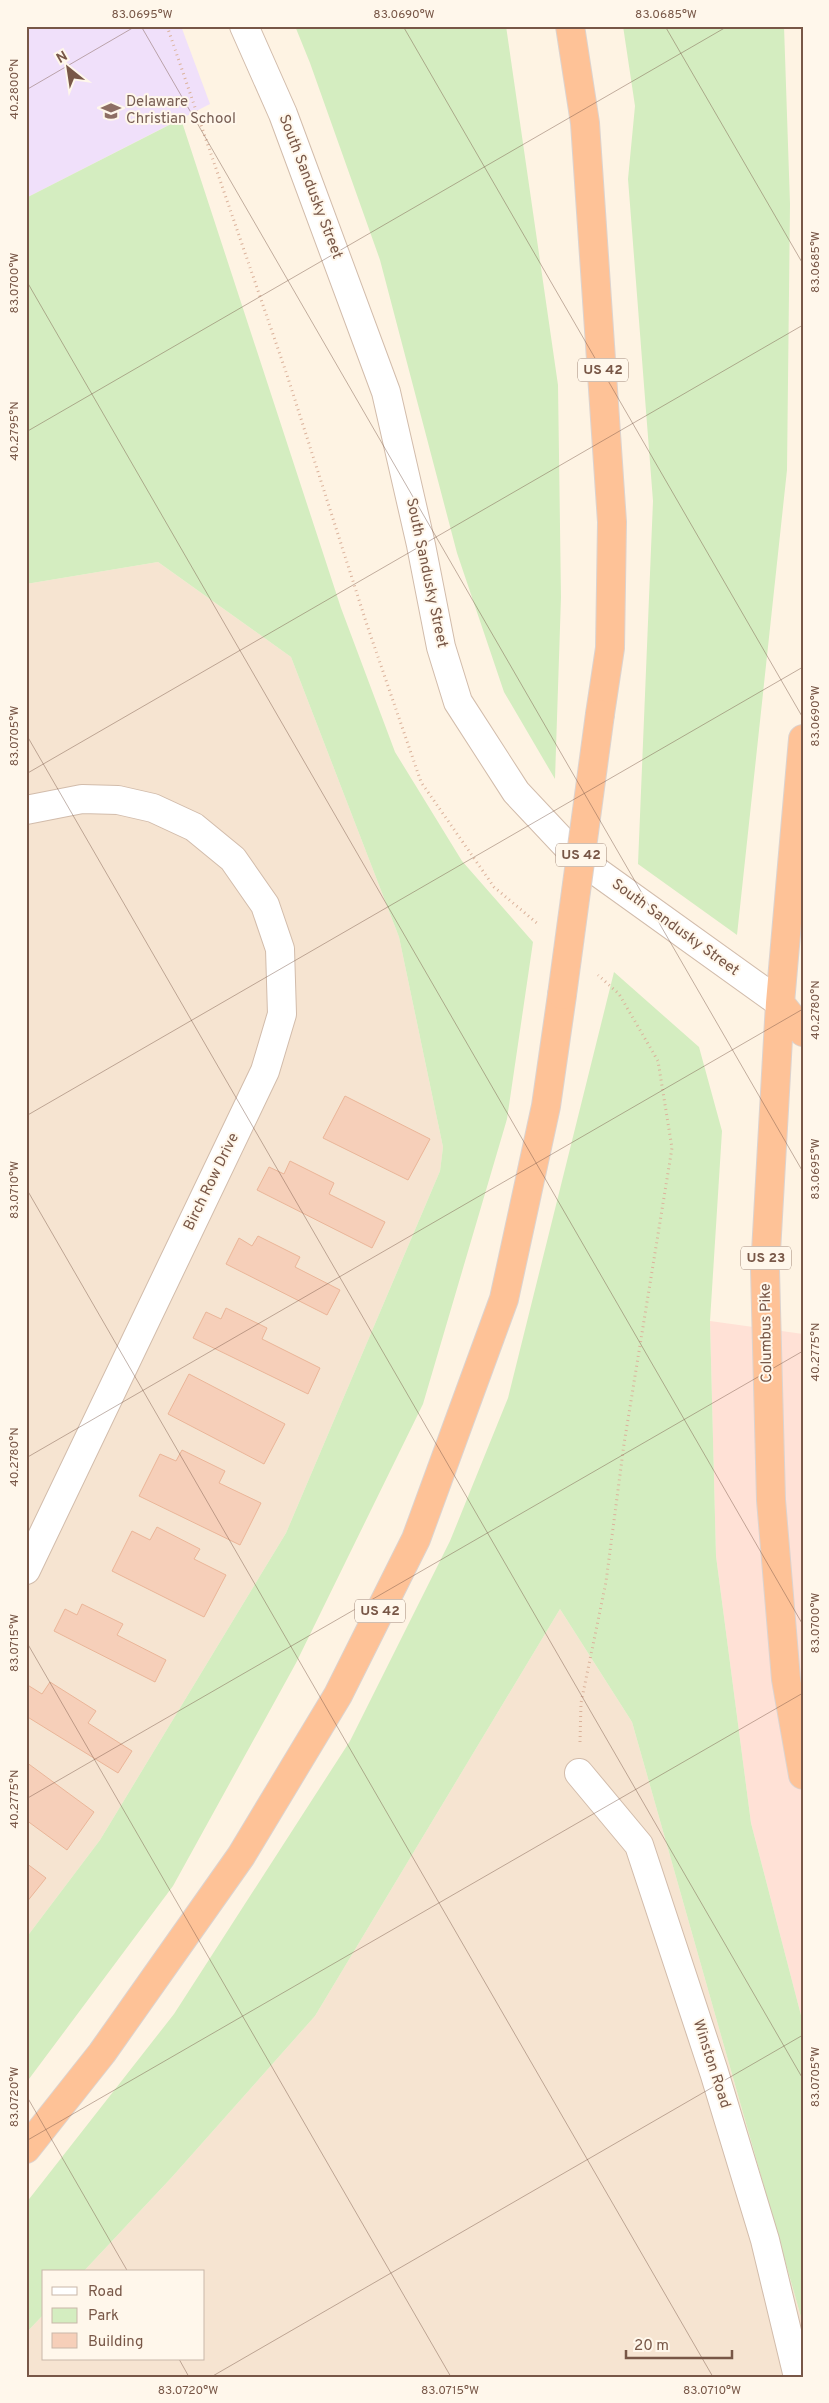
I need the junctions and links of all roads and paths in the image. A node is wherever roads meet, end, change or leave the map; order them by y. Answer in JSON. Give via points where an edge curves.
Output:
{"nodes":[{"id":1,"x":167,"y":26,"type":"edge"},
{"id":2,"x":244,"y":26,"type":"edge"},
{"id":3,"x":570,"y":26,"type":"edge"},
{"id":4,"x":803,"y":739,"type":"edge"},
{"id":5,"x":26,"y":810,"type":"edge"},
{"id":6,"x":538,"y":925,"type":"dead end"},
{"id":7,"x":590,"y":969,"type":"dead end"},
{"id":8,"x":780,"y":1003,"type":"junction"},
{"id":9,"x":803,"y":1032,"type":"edge"},
{"id":10,"x":26,"y":1570,"type":"edge"},
{"id":11,"x":579,"y":1773,"type":"joint"},
{"id":12,"x":803,"y":1775,"type":"edge"},
{"id":13,"x":26,"y":2149,"type":"edge"},
{"id":14,"x":798,"y":2377,"type":"edge"}],
"edges":[{"from":1,"to":6,"type":"path","via":[[287,375],[420,782],[494,887]]},
{"from":2,"to":8,"type":"street","name":"South Sandusky Street","via":[[283,114],[386,392],[441,647],[458,702],[516,792],[578,858]]},
{"from":3,"to":13,"type":"highway","number":"US 42","bridge":true,"via":[[585,123],[612,522],[610,648],[546,1106],[504,1299],[416,1539],[338,1694],[241,1856],[102,2053]]},
{"from":4,"to":8,"type":"highway","name":"Columbus Pike","number":"US 23"},
{"from":5,"to":10,"type":"street","name":"Birch Row Drive","via":[[82,799],[118,800],[153,808],[194,827],[233,859],[265,905],[280,948],[282,1014],[265,1071]]},
{"from":7,"to":11,"type":"path","via":[[620,994],[658,1061],[672,1148],[624,1444],[606,1582],[581,1703]]},
{"from":8,"to":9,"type":"highway"},
{"from":8,"to":12,"type":"highway","name":"Columbus Pike","number":"US 23","via":[[765,1270],[771,1500],[786,1679]]},
{"from":11,"to":14,"type":"street","name":"Winston Road","via":[[639,1845],[714,2072],[762,2231]]}]}
